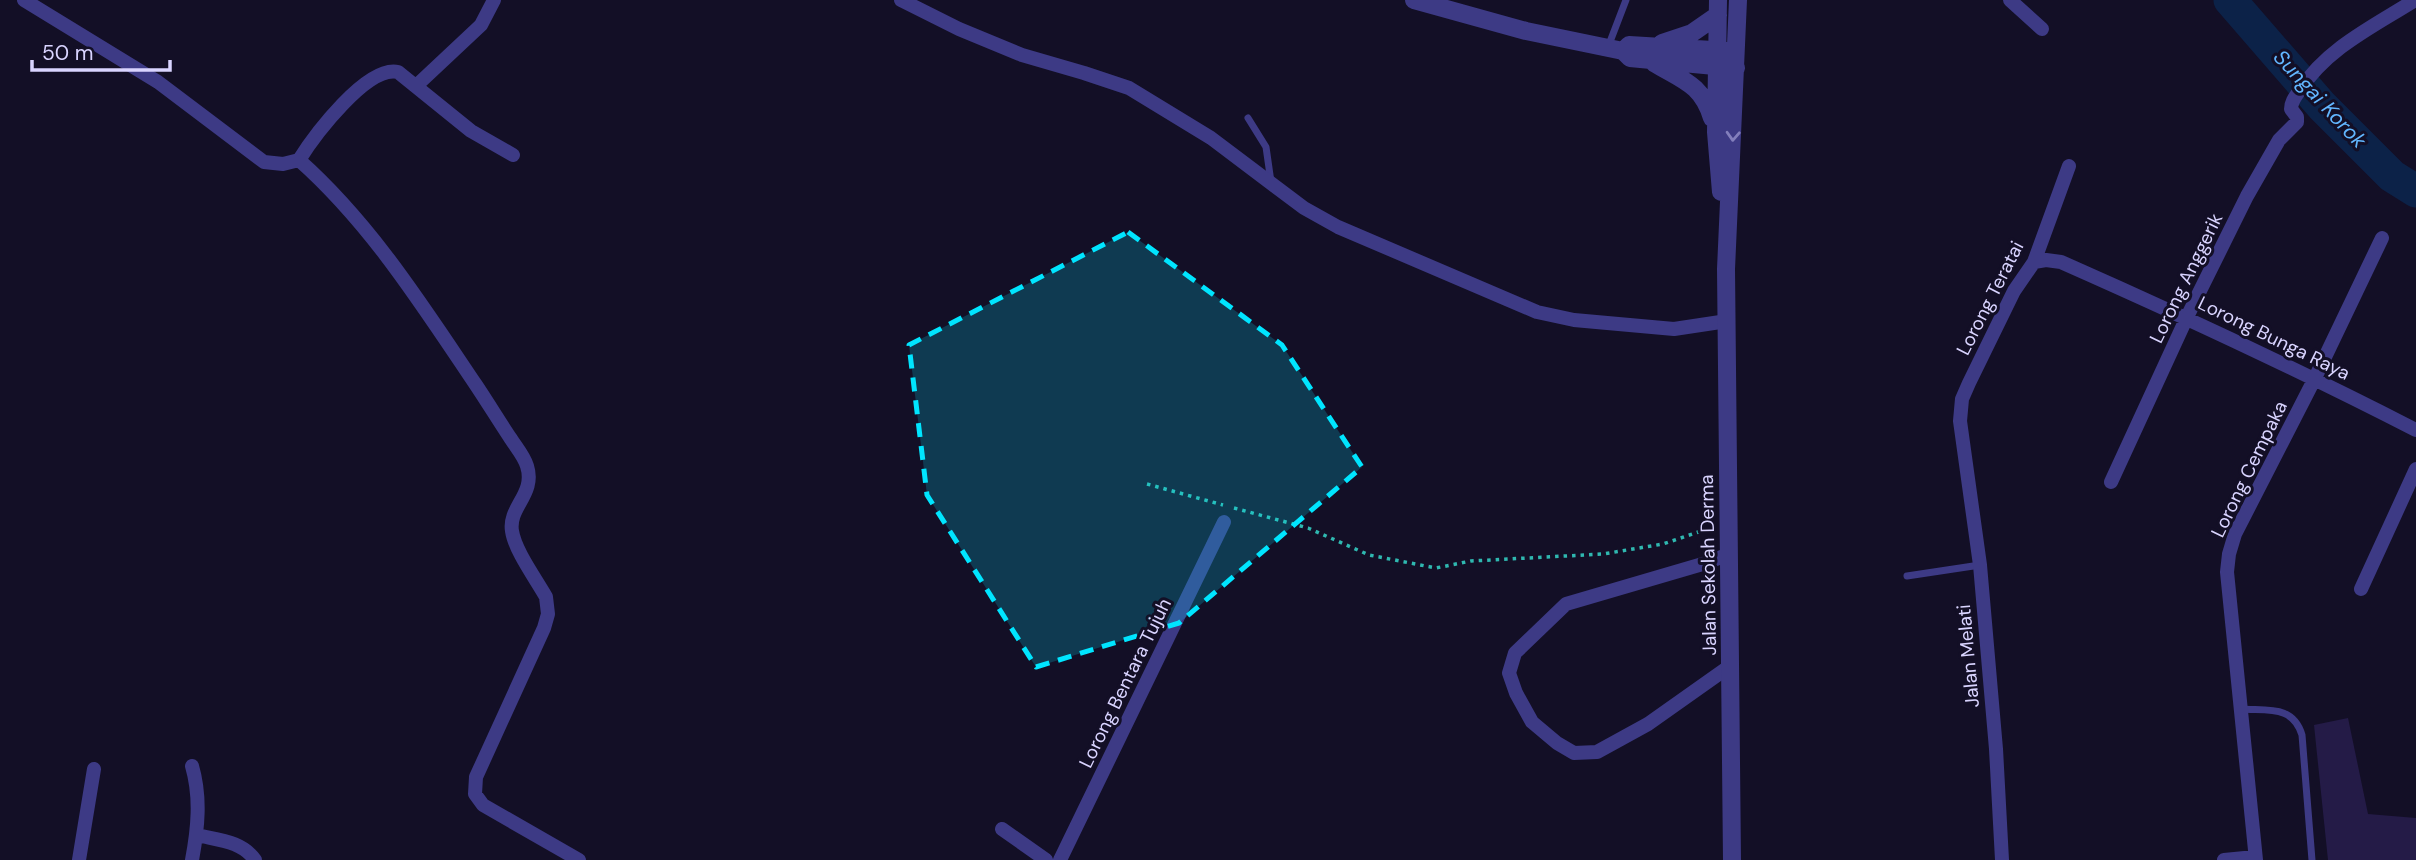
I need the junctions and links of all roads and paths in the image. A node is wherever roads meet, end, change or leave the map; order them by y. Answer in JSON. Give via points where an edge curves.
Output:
{"nodes":[{"id":1,"x":24,"y":0,"type":"edge"},
{"id":2,"x":494,"y":0,"type":"edge"},
{"id":3,"x":901,"y":0,"type":"edge"},
{"id":4,"x":1414,"y":0,"type":"edge"},
{"id":5,"x":1626,"y":0,"type":"edge"},
{"id":6,"x":1738,"y":0,"type":"edge"},
{"id":7,"x":2010,"y":0,"type":"edge"},
{"id":8,"x":2415,"y":0,"type":"edge"},
{"id":9,"x":1718,"y":8,"type":"edge"},
{"id":10,"x":2042,"y":29,"type":"dead end"},
{"id":11,"x":1616,"y":49,"type":"junction"},
{"id":12,"x":1650,"y":53,"type":"junction"},
{"id":13,"x":1727,"y":59,"type":"junction"},
{"id":14,"x":416,"y":86,"type":"junction"},
{"id":15,"x":1248,"y":118,"type":"dead end"},
{"id":16,"x":1716,"y":132,"type":"junction"},
{"id":17,"x":513,"y":155,"type":"dead end"},
{"id":18,"x":299,"y":160,"type":"junction"},
{"id":19,"x":2069,"y":166,"type":"dead end"},
{"id":20,"x":1271,"y":183,"type":"junction"},
{"id":21,"x":2382,"y":238,"type":"dead end"},
{"id":22,"x":2034,"y":262,"type":"junction"},
{"id":23,"x":1726,"y":269,"type":"junction"},
{"id":24,"x":2187,"y":317,"type":"junction"},
{"id":25,"x":1727,"y":321,"type":"junction"},
{"id":26,"x":2315,"y":379,"type":"junction"},
{"id":27,"x":2416,"y":430,"type":"edge"},
{"id":28,"x":1963,"y":450,"type":"joint"},
{"id":29,"x":2416,"y":469,"type":"edge"},
{"id":30,"x":2111,"y":482,"type":"dead end"},
{"id":31,"x":1147,"y":484,"type":"dead end"},
{"id":32,"x":1224,"y":522,"type":"dead end"},
{"id":33,"x":1728,"y":522,"type":"junction"},
{"id":34,"x":1729,"y":554,"type":"junction"},
{"id":35,"x":1980,"y":565,"type":"junction"},
{"id":36,"x":1907,"y":576,"type":"dead end"},
{"id":37,"x":2361,"y":589,"type":"dead end"},
{"id":38,"x":1730,"y":666,"type":"junction"},
{"id":39,"x":2241,"y":709,"type":"junction"},
{"id":40,"x":192,"y":766,"type":"dead end"},
{"id":41,"x":94,"y":769,"type":"dead end"},
{"id":42,"x":1002,"y":829,"type":"dead end"},
{"id":43,"x":197,"y":835,"type":"junction"},
{"id":44,"x":2255,"y":858,"type":"edge"},
{"id":45,"x":79,"y":860,"type":"edge"},
{"id":46,"x":192,"y":860,"type":"edge"},
{"id":47,"x":255,"y":860,"type":"edge"},
{"id":48,"x":579,"y":860,"type":"edge"},
{"id":49,"x":1046,"y":860,"type":"edge"},
{"id":50,"x":1060,"y":860,"type":"edge"},
{"id":51,"x":1732,"y":860,"type":"edge"},
{"id":52,"x":2002,"y":860,"type":"edge"},
{"id":53,"x":2224,"y":860,"type":"edge"},
{"id":54,"x":2312,"y":860,"type":"edge"}],
"edges":[{"from":1,"to":18,"type":"street","via":[[158,82],[264,162]]},
{"from":2,"to":14,"type":"street","via":[[481,25]]},
{"from":3,"to":20,"type":"street","via":[[1022,55],[1129,88],[1211,138]]},
{"from":4,"to":11,"type":"street","via":[[1526,32]]},
{"from":5,"to":11,"type":"lane"},
{"from":6,"to":13,"type":"street","name":"Jalan Sekolah Derma"},
{"from":7,"to":10,"type":"street"},
{"from":8,"to":24,"type":"street","name":"Lorong Anggerik","via":[[2333,52],[2304,83],[2291,108],[2297,122],[2279,140],[2247,196]]},
{"from":9,"to":12,"type":"street","via":[[1692,33]]},
{"from":9,"to":13,"type":"street","name":"Jalan Sekolah Derma"},
{"from":11,"to":12,"type":"street","via":[[1629,45]]},
{"from":12,"to":13,"type":"street"},
{"from":12,"to":16,"type":"street","via":[[1699,90]]},
{"from":13,"to":16,"type":"street","name":"Jalan Sekolah Derma"},
{"from":13,"to":23,"type":"street","name":"Jalan Sekolah Derma","one_way":true},
{"from":14,"to":17,"type":"street","via":[[471,131]]},
{"from":14,"to":18,"type":"street","via":[[398,72],[381,73],[323,126]]},
{"from":15,"to":20,"type":"lane","via":[[1266,147]]},
{"from":16,"to":23,"type":"street","name":"Jalan Sekolah Derma"},
{"from":18,"to":48,"type":"street","via":[[392,262],[526,463],[529,485],[512,530],[546,597],[548,614],[474,787],[483,805]]},
{"from":19,"to":22,"type":"street","name":"Lorong Teratai"},
{"from":20,"to":25,"type":"street","via":[[1338,228],[1537,312],[1674,329]]},
{"from":21,"to":26,"type":"street","name":"Lorong Cempaka"},
{"from":22,"to":24,"type":"street","name":"Lorong Bunga Raya","via":[[2061,262]]},
{"from":22,"to":28,"type":"street","name":"Lorong Teratai","via":[[2014,291],[1962,399]]},
{"from":23,"to":25,"type":"street","name":"Jalan Sekolah Derma"},
{"from":24,"to":26,"type":"street","name":"Lorong Bunga Raya"},
{"from":24,"to":30,"type":"street","name":"Lorong Anggerik"},
{"from":25,"to":33,"type":"street","name":"Jalan Sekolah Derma"},
{"from":26,"to":27,"type":"street","name":"Lorong Bunga Raya"},
{"from":26,"to":39,"type":"street","name":"Lorong Cempaka","via":[[2229,554]]},
{"from":28,"to":35,"type":"street","name":"Jalan Melati"},
{"from":29,"to":37,"type":"street"},
{"from":31,"to":33,"type":"path","via":[[1308,528],[1369,555],[1436,568],[1471,561],[1603,554],[1663,544]]},
{"from":32,"to":50,"type":"street","name":"Lorong Bentara Tujuh"},
{"from":33,"to":34,"type":"street","name":"Jalan Sekolah Derma"},
{"from":34,"to":38,"type":"street","name":"Jalan Sekolah Derma"},
{"from":34,"to":38,"type":"street","via":[[1566,604],[1515,653],[1509,673],[1532,722],[1574,753],[1597,752],[1648,724]]},
{"from":35,"to":36,"type":"lane"},
{"from":35,"to":52,"type":"street","name":"Jalan Melati"},
{"from":38,"to":51,"type":"street","name":"Jalan Sekolah Derma"},
{"from":39,"to":44,"type":"street","name":"Lorong Cempaka"},
{"from":39,"to":54,"type":"lane","via":[[2283,712],[2298,724]]},
{"from":40,"to":43,"type":"street","via":[[198,798]]},
{"from":41,"to":45,"type":"street"},
{"from":42,"to":49,"type":"street"},
{"from":43,"to":46,"type":"street"},
{"from":43,"to":47,"type":"street","via":[[238,845]]},
{"from":44,"to":53,"type":"street"}]}
